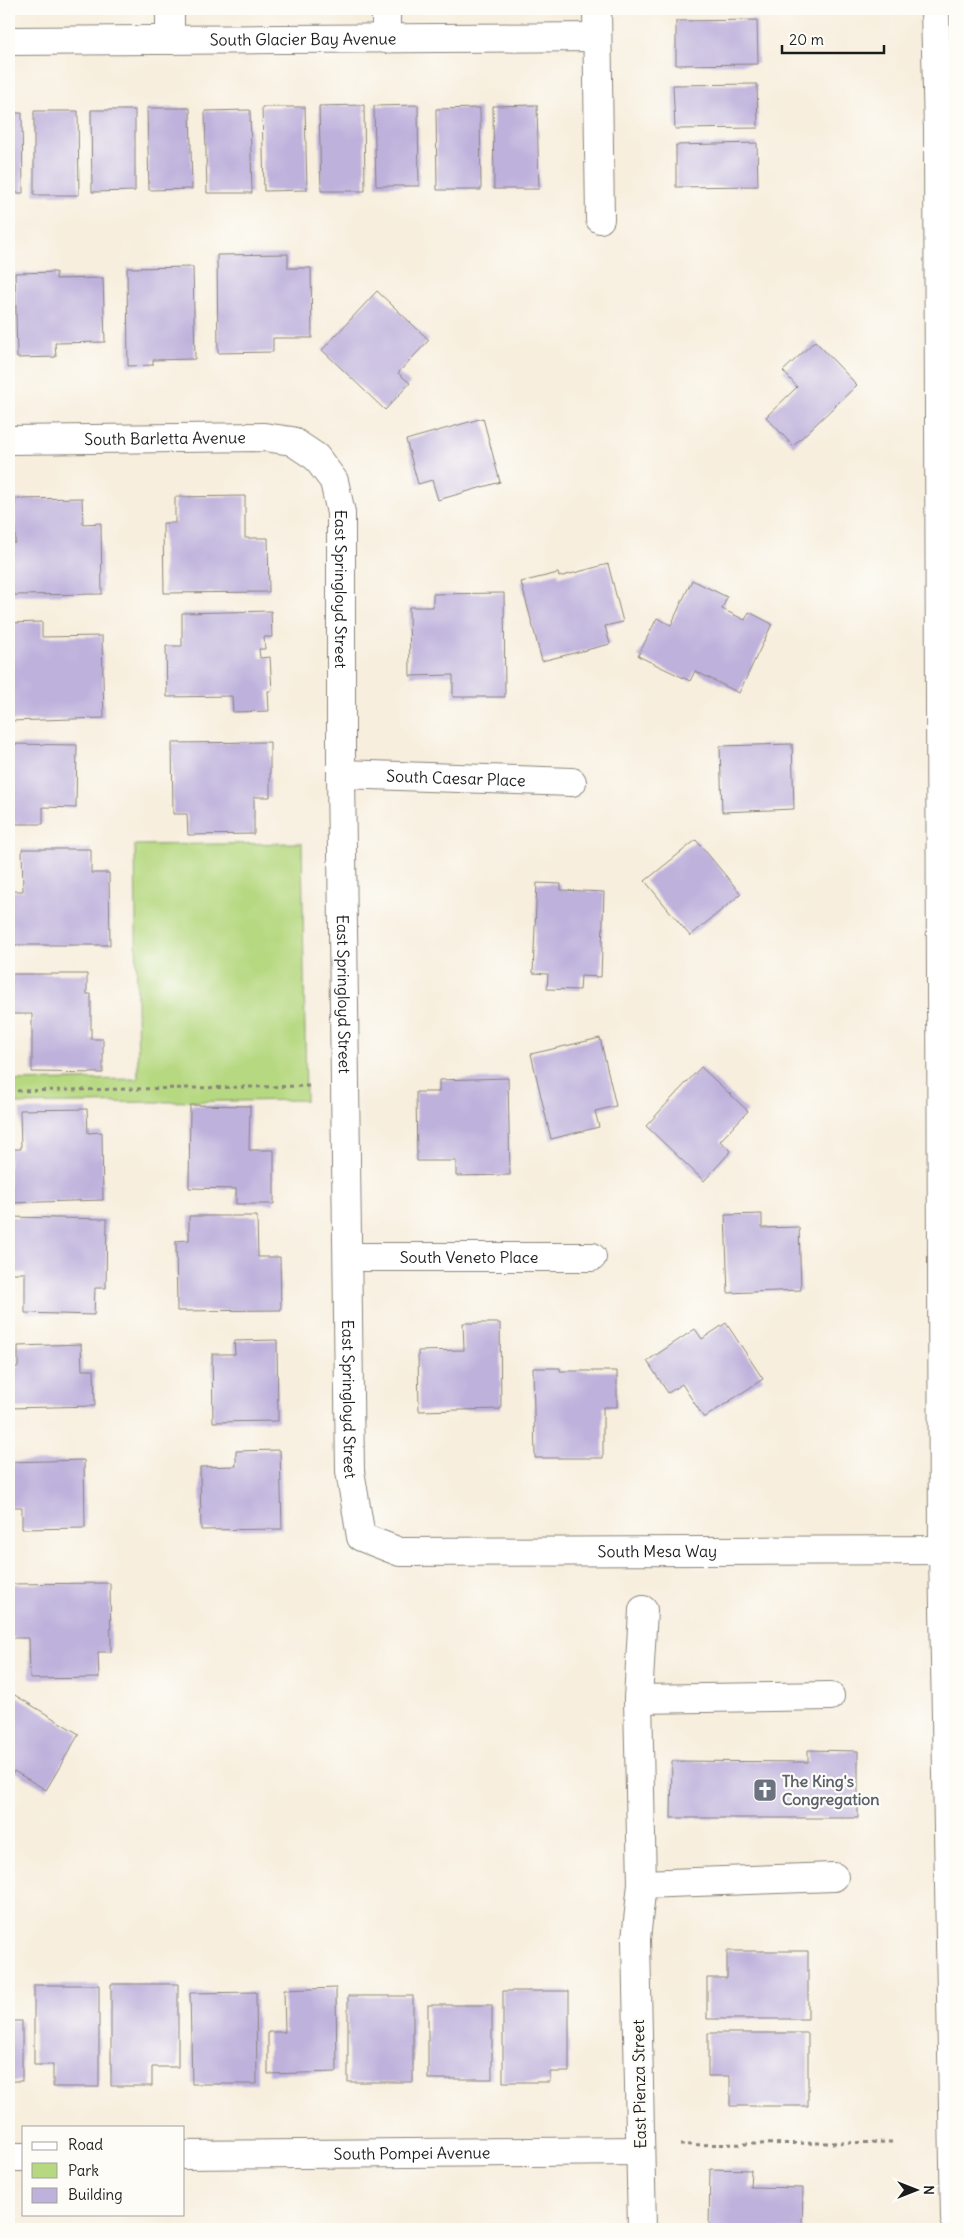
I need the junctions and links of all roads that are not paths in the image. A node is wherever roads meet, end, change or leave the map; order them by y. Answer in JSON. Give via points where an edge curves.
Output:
{"nodes":[{"id":1,"x":170,"y":9,"type":"edge"},
{"id":2,"x":386,"y":9,"type":"edge"},
{"id":3,"x":597,"y":9,"type":"edge"},
{"id":4,"x":935,"y":9,"type":"edge"},
{"id":5,"x":598,"y":37,"type":"junction"},
{"id":6,"x":386,"y":39,"type":"junction"},
{"id":7,"x":170,"y":40,"type":"junction"},
{"id":8,"x":9,"y":41,"type":"edge"},
{"id":9,"x":946,"y":131,"type":"edge"},
{"id":10,"x":600,"y":219,"type":"dead end"},
{"id":11,"x":9,"y":440,"type":"edge"},
{"id":12,"x":316,"y":456,"type":"joint"},
{"id":13,"x":341,"y":774,"type":"junction"},
{"id":14,"x":572,"y":782,"type":"dead end"},
{"id":15,"x":348,"y":1257,"type":"junction"},
{"id":16,"x":592,"y":1257,"type":"dead end"},
{"id":17,"x":361,"y":1537,"type":"joint"},
{"id":18,"x":949,"y":1551,"type":"edge"},
{"id":19,"x":643,"y":1610,"type":"dead end"},
{"id":20,"x":830,"y":1696,"type":"dead end"},
{"id":21,"x":638,"y":1700,"type":"junction"},
{"id":22,"x":834,"y":1877,"type":"dead end"},
{"id":23,"x":642,"y":1884,"type":"junction"},
{"id":24,"x":640,"y":2151,"type":"junction"},
{"id":25,"x":185,"y":2155,"type":"edge"},
{"id":26,"x":9,"y":2157,"type":"edge"},
{"id":27,"x":22,"y":2157,"type":"edge"},
{"id":28,"x":955,"y":2219,"type":"edge"},
{"id":29,"x":642,"y":2229,"type":"edge"}],
"edges":[{"from":1,"to":7,"type":"street"},
{"from":2,"to":6,"type":"street"},
{"from":3,"to":5,"type":"street"},
{"from":4,"to":9,"type":"street"},
{"from":5,"to":6,"type":"street","name":"South Glacier Bay Avenue"},
{"from":5,"to":10,"type":"street"},
{"from":6,"to":7,"type":"street","name":"South Glacier Bay Avenue"},
{"from":7,"to":8,"type":"street","name":"South Glacier Bay Avenue"},
{"from":9,"to":18,"type":"street"},
{"from":11,"to":12,"type":"street","name":"South Barletta Avenue","via":[[264,437],[292,441]]},
{"from":12,"to":13,"type":"street","name":"East Springloyd Street","via":[[334,481],[341,514]]},
{"from":13,"to":14,"type":"street","name":"South Caesar Place"},
{"from":13,"to":15,"type":"street","name":"East Springloyd Street"},
{"from":15,"to":16,"type":"street","name":"South Veneto Place"},
{"from":15,"to":17,"type":"street","name":"East Springloyd Street","via":[[350,1471]]},
{"from":17,"to":18,"type":"street","name":"South Mesa Way","via":[[400,1552]]},
{"from":18,"to":28,"type":"street"},
{"from":19,"to":21,"type":"street","name":"East Pienza Street"},
{"from":20,"to":21,"type":"street"},
{"from":21,"to":23,"type":"street","name":"East Pienza Street"},
{"from":22,"to":23,"type":"street"},
{"from":23,"to":24,"type":"street","name":"East Pienza Street","via":[[636,1939]]},
{"from":24,"to":25,"type":"street","name":"South Pompei Avenue"},
{"from":24,"to":29,"type":"street","name":"East Pienza Street"},
{"from":26,"to":27,"type":"street"}]}
